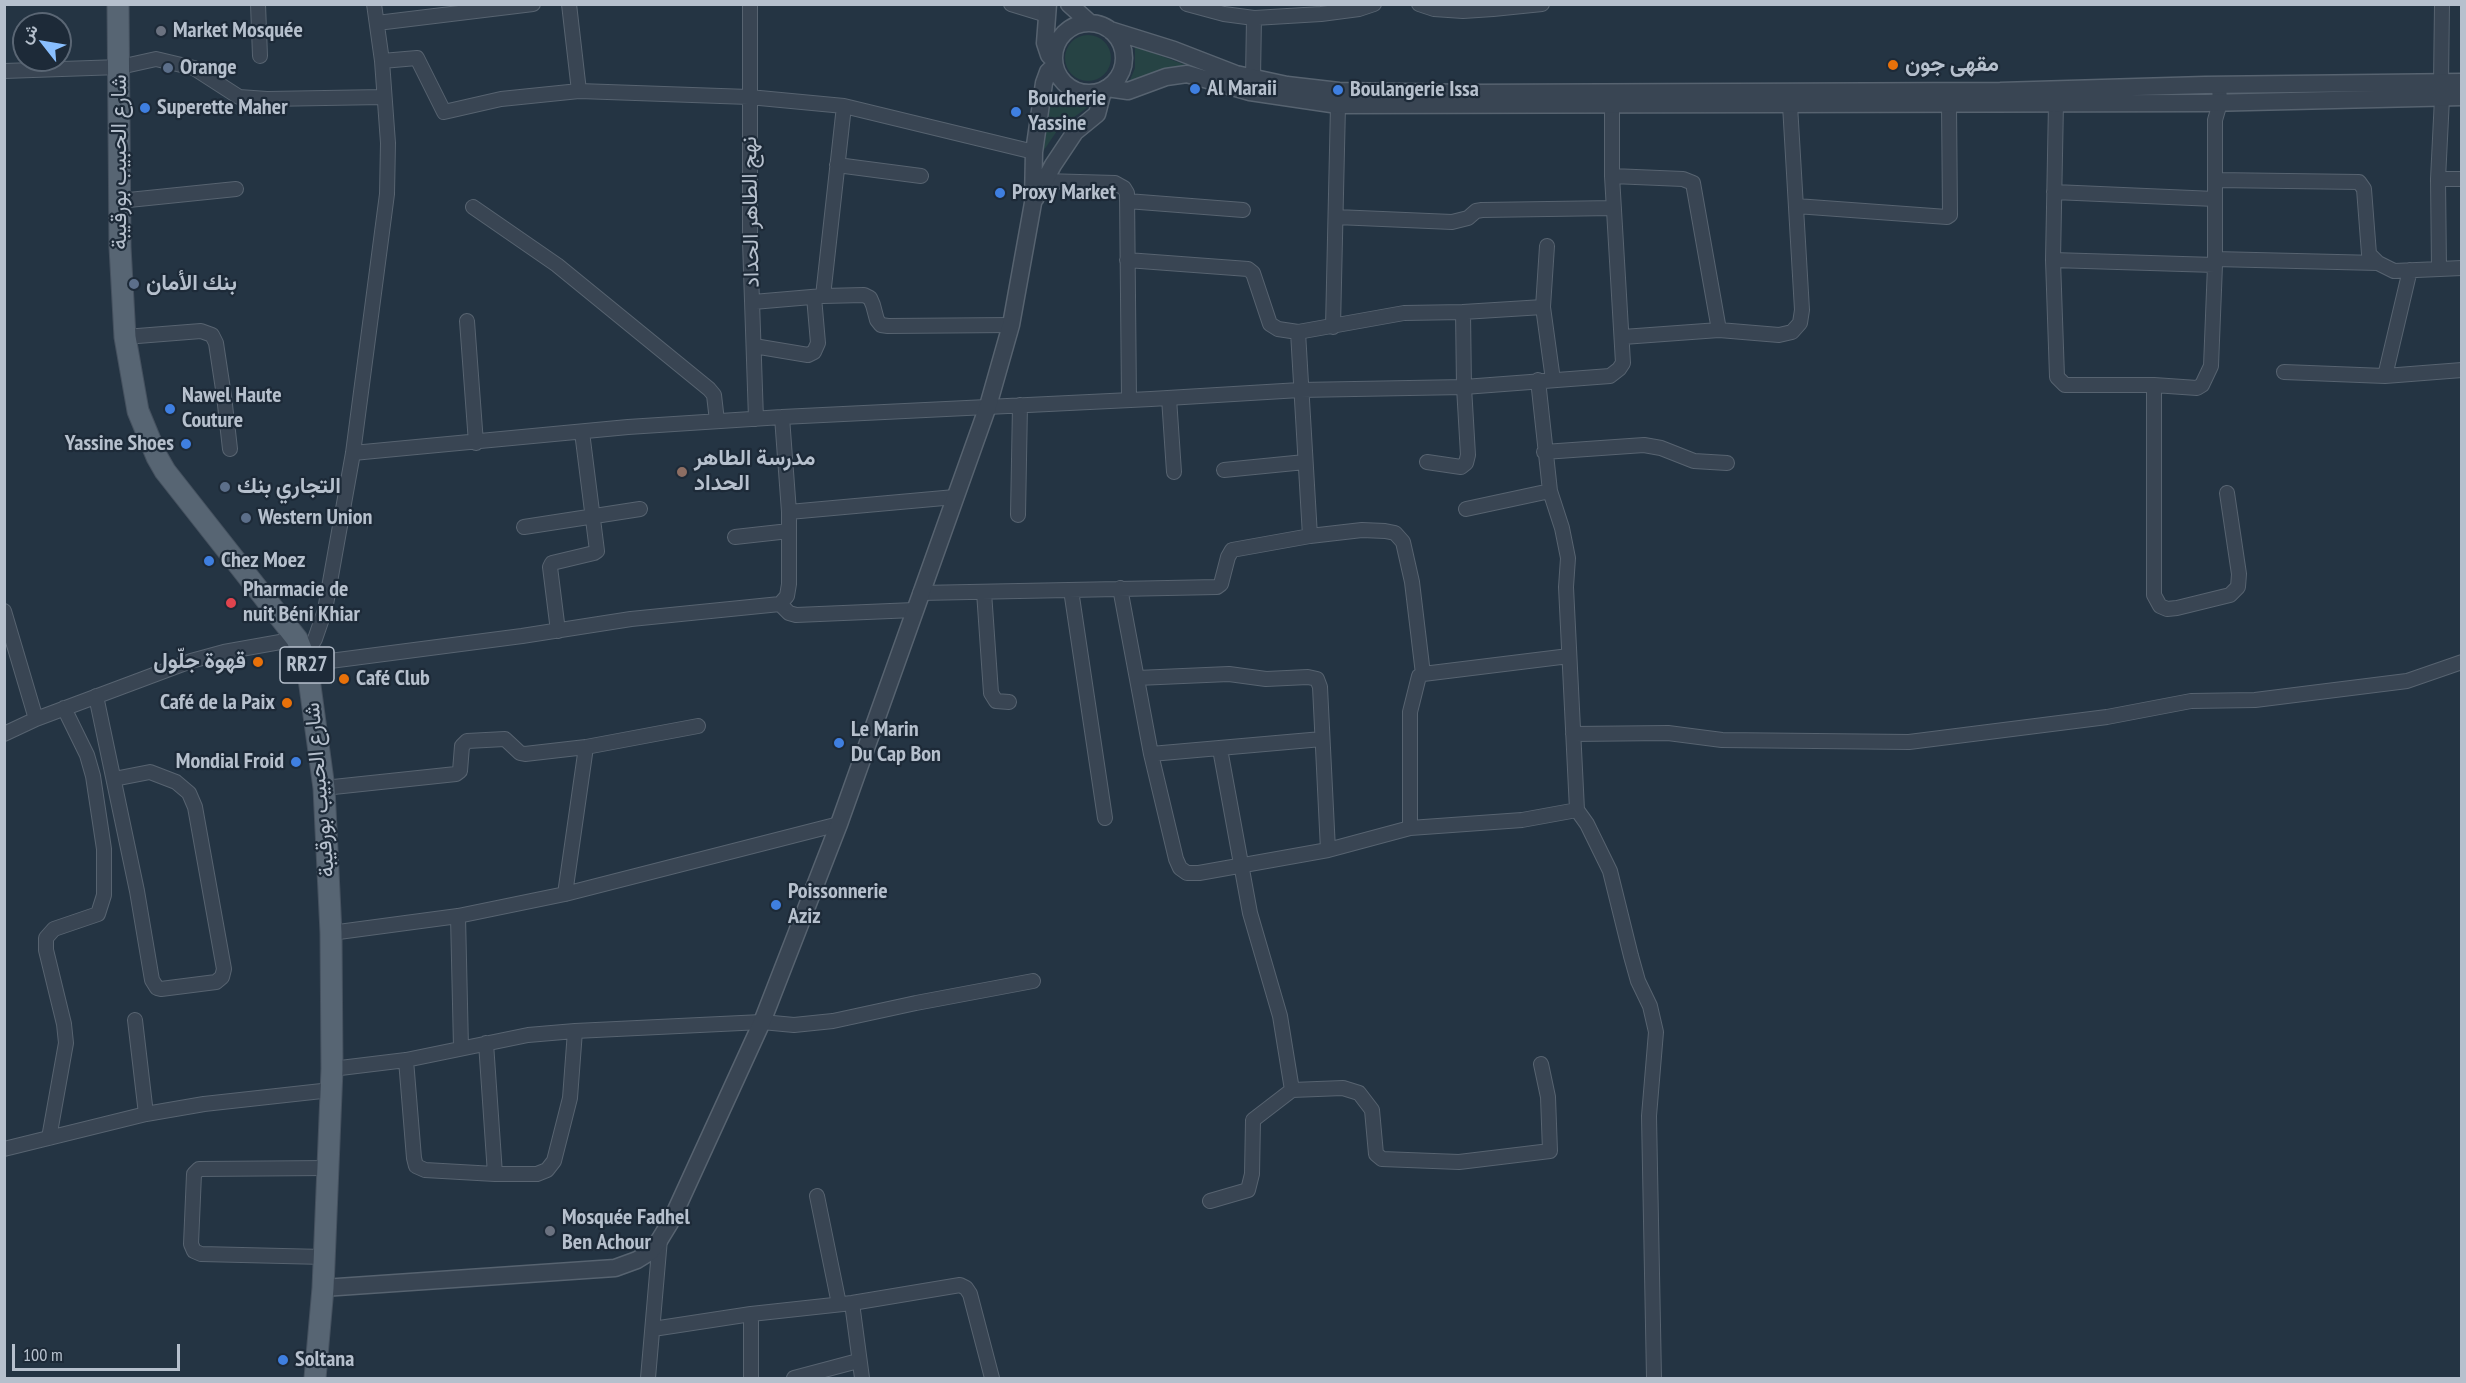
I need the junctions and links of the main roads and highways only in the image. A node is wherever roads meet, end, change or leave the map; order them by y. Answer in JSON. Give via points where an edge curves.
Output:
{"nodes":[{"id":1,"x":118,"y":4,"type":"edge"},
{"id":2,"x":315,"y":1378,"type":"edge"}],
"edges":[{"from":1,"to":2,"type":"main road","name":"شارع الحبيب بورقيبة","number":"RR27","via":[[119,201],[125,337],[138,411],[157,457],[174,484],[303,653],[324,788],[331,933],[332,1079]]}]}
